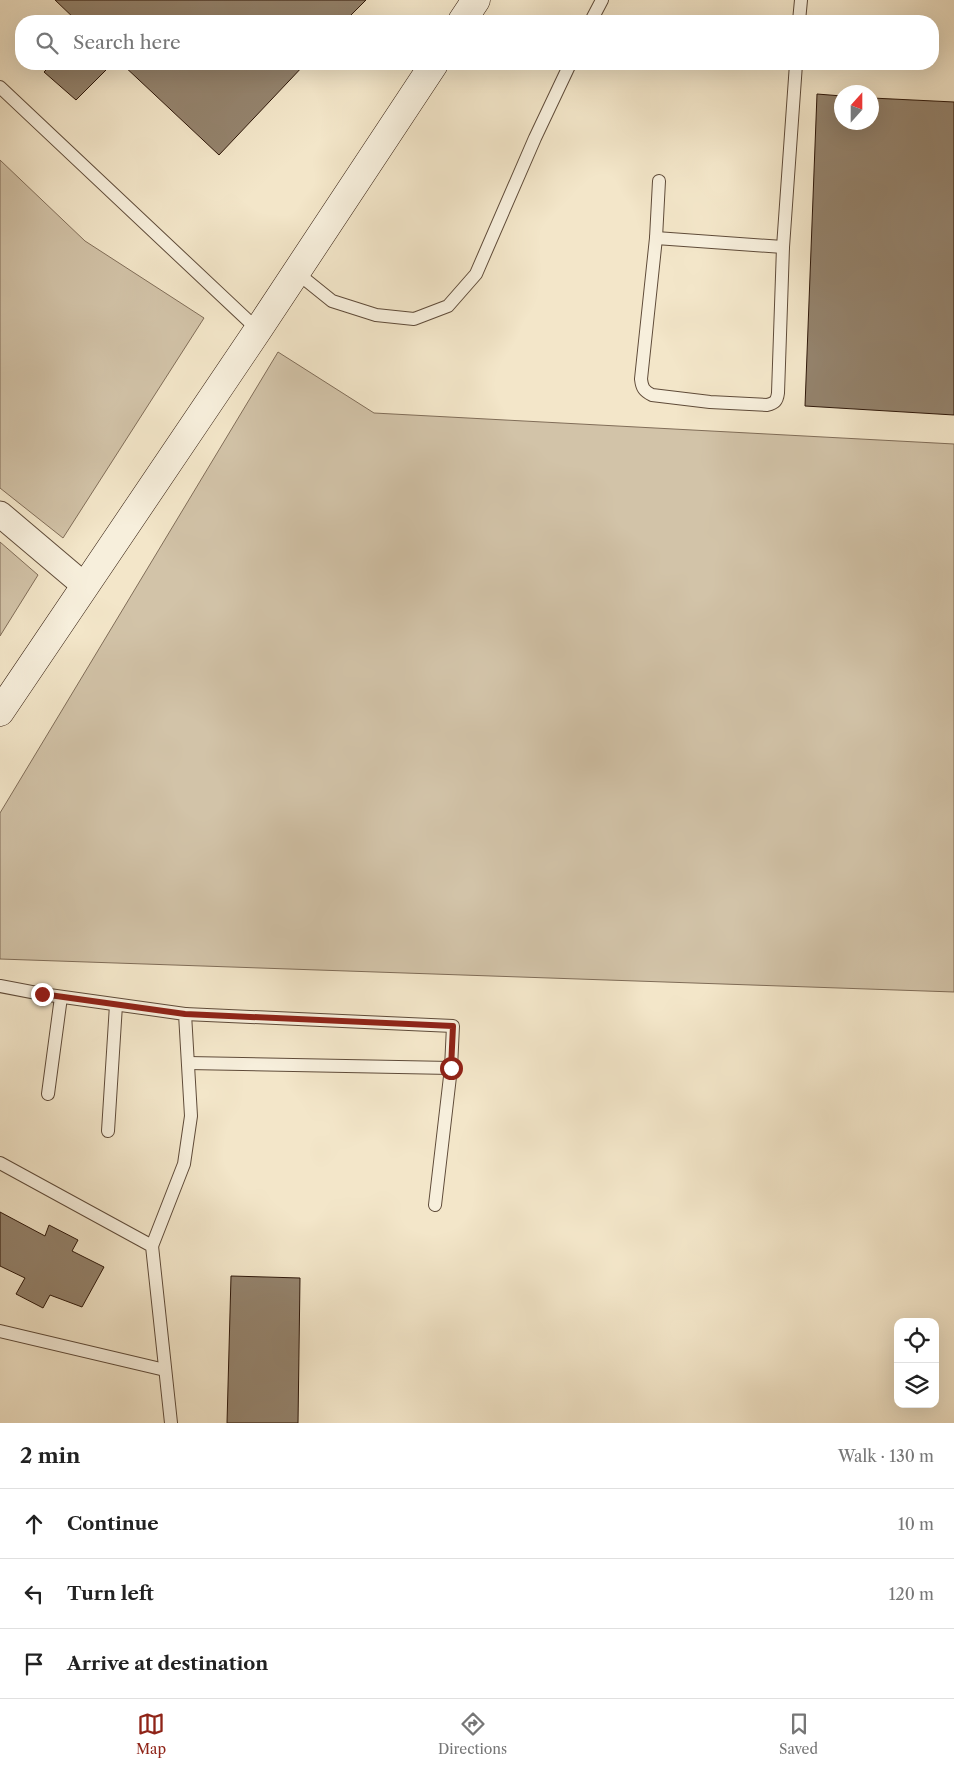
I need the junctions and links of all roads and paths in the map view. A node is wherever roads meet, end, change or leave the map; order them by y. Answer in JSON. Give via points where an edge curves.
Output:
{"nodes":[{"id":1,"x":476,"y":0,"type":"edge"},
{"id":2,"x":602,"y":0,"type":"edge"},
{"id":3,"x":801,"y":0,"type":"edge"},
{"id":4,"x":466,"y":15,"type":"edge"},
{"id":5,"x":594,"y":15,"type":"edge"},
{"id":6,"x":800,"y":15,"type":"edge"},
{"id":7,"x":430,"y":70,"type":"edge"},
{"id":8,"x":567,"y":70,"type":"edge"},
{"id":9,"x":796,"y":70,"type":"edge"},
{"id":10,"x":0,"y":87,"type":"edge"},
{"id":11,"x":659,"y":181,"type":"dead end"},
{"id":12,"x":656,"y":238,"type":"junction"},
{"id":13,"x":783,"y":247,"type":"junction"},
{"id":14,"x":296,"y":272,"type":"junction"},
{"id":15,"x":258,"y":330,"type":"junction"},
{"id":16,"x":0,"y":514,"type":"edge"},
{"id":17,"x":85,"y":586,"type":"junction"},
{"id":18,"x":0,"y":712,"type":"edge"},
{"id":19,"x":0,"y":986,"type":"edge"},
{"id":20,"x":61,"y":997,"type":"junction"},
{"id":21,"x":116,"y":1005,"type":"junction"},
{"id":22,"x":185,"y":1014,"type":"junction"},
{"id":23,"x":188,"y":1063,"type":"junction"},
{"id":24,"x":451,"y":1068,"type":"junction"},
{"id":25,"x":48,"y":1094,"type":"dead end"},
{"id":26,"x":108,"y":1131,"type":"dead end"},
{"id":27,"x":0,"y":1163,"type":"edge"},
{"id":28,"x":435,"y":1206,"type":"dead end"},
{"id":29,"x":152,"y":1246,"type":"junction"},
{"id":30,"x":0,"y":1331,"type":"edge"},
{"id":31,"x":165,"y":1370,"type":"junction"},
{"id":32,"x":171,"y":1423,"type":"edge"}],
"edges":[{"from":1,"to":4,"type":"main road"},
{"from":2,"to":5,"type":"lane"},
{"from":3,"to":6,"type":"lane"},
{"from":7,"to":14,"type":"main road"},
{"from":8,"to":14,"type":"lane","via":[[476,274],[448,306],[414,319],[376,315],[332,301]]},
{"from":9,"to":13,"type":"lane"},
{"from":10,"to":15,"type":"lane"},
{"from":11,"to":12,"type":"lane"},
{"from":12,"to":13,"type":"lane"},
{"from":12,"to":13,"type":"lane","via":[[642,387],[652,394],[710,402],[767,405],[777,400]]},
{"from":14,"to":15,"type":"main road"},
{"from":15,"to":17,"type":"main road"},
{"from":16,"to":17,"type":"street"},
{"from":17,"to":18,"type":"main road"},
{"from":19,"to":20,"type":"lane"},
{"from":20,"to":21,"type":"lane"},
{"from":20,"to":25,"type":"lane"},
{"from":21,"to":22,"type":"lane"},
{"from":21,"to":26,"type":"lane"},
{"from":22,"to":23,"type":"lane"},
{"from":22,"to":24,"type":"lane","via":[[453,1026]]},
{"from":23,"to":24,"type":"lane"},
{"from":23,"to":29,"type":"lane","via":[[191,1116],[184,1164]]},
{"from":24,"to":28,"type":"lane"},
{"from":27,"to":29,"type":"lane"},
{"from":29,"to":31,"type":"lane"},
{"from":30,"to":31,"type":"lane"},
{"from":31,"to":32,"type":"lane"}]}
